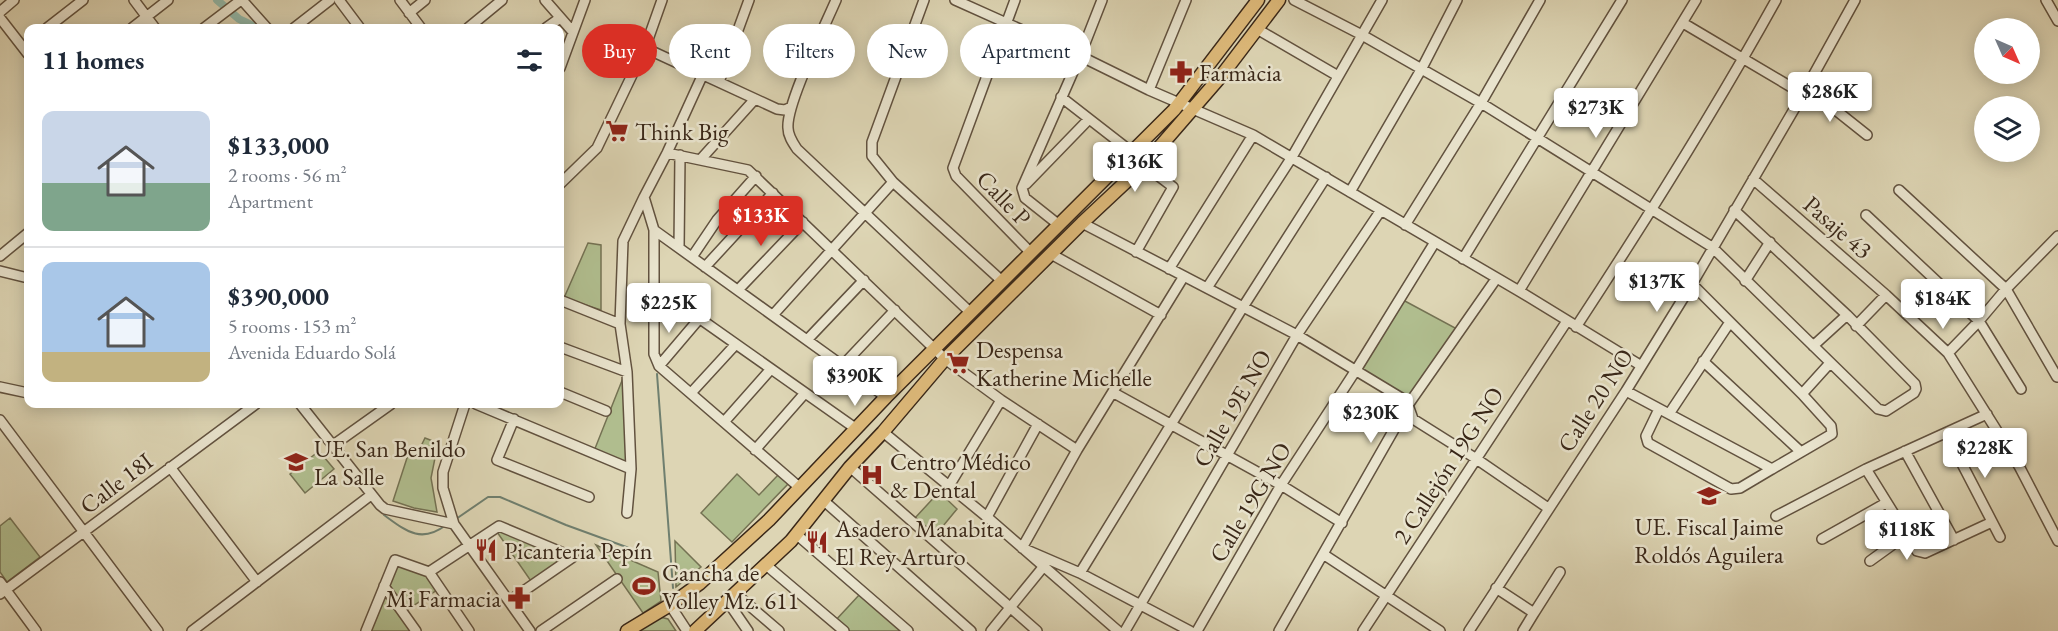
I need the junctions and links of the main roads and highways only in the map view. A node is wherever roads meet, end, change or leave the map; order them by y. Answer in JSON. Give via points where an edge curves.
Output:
{"nodes":[{"id":1,"x":1258,"y":0,"type":"edge"},
{"id":2,"x":1279,"y":0,"type":"edge"},
{"id":3,"x":627,"y":631,"type":"edge"},
{"id":4,"x":695,"y":631,"type":"edge"}],
"edges":[{"from":1,"to":3,"type":"main road","via":[[1180,103],[1133,153],[934,348],[770,519],[708,576]]},
{"from":2,"to":4,"type":"main road","via":[[1194,109],[1144,165],[945,359],[796,534]]}]}
